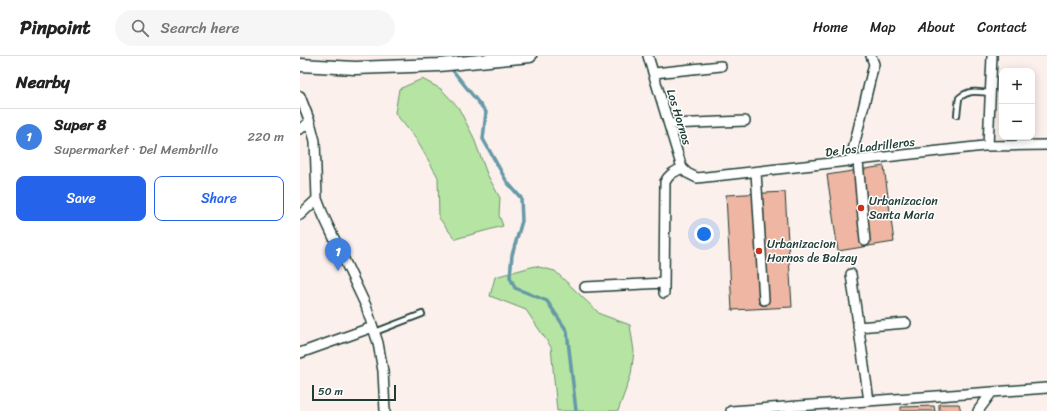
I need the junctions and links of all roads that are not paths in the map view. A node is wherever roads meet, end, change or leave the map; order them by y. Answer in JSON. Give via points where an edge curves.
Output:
{"nodes":[{"id":1,"x":530,"y":56,"type":"edge"},
{"id":2,"x":648,"y":56,"type":"edge"},
{"id":3,"x":992,"y":56,"type":"edge"},
{"id":4,"x":874,"y":59,"type":"edge"},
{"id":5,"x":300,"y":65,"type":"edge"},
{"id":6,"x":721,"y":66,"type":"dead end"},
{"id":7,"x":654,"y":73,"type":"junction"},
{"id":8,"x":990,"y":92,"type":"junction"},
{"id":9,"x":300,"y":96,"type":"edge"},
{"id":10,"x":957,"y":115,"type":"dead end"},
{"id":11,"x":745,"y":121,"type":"dead end"},
{"id":12,"x":310,"y":122,"type":"junction"},
{"id":13,"x":669,"y":124,"type":"junction"},
{"id":14,"x":300,"y":129,"type":"edge"},
{"id":15,"x":1047,"y":145,"type":"edge"},
{"id":16,"x":988,"y":146,"type":"junction"},
{"id":17,"x":854,"y":161,"type":"junction"},
{"id":18,"x":682,"y":168,"type":"junction"},
{"id":19,"x":756,"y":172,"type":"junction"},
{"id":20,"x":317,"y":199,"type":"junction"},
{"id":21,"x":300,"y":215,"type":"edge"},
{"id":22,"x":865,"y":241,"type":"dead end"},
{"id":23,"x":851,"y":274,"type":"dead end"},
{"id":24,"x":664,"y":283,"type":"junction"},
{"id":25,"x":586,"y":287,"type":"dead end"},
{"id":26,"x":664,"y":293,"type":"dead end"},
{"id":27,"x":764,"y":300,"type":"dead end"},
{"id":28,"x":422,"y":314,"type":"dead end"},
{"id":29,"x":906,"y":323,"type":"dead end"},
{"id":30,"x":858,"y":327,"type":"junction"},
{"id":31,"x":374,"y":329,"type":"junction"},
{"id":32,"x":300,"y":353,"type":"edge"},
{"id":33,"x":1047,"y":388,"type":"edge"},
{"id":34,"x":992,"y":392,"type":"junction"},
{"id":35,"x":869,"y":401,"type":"junction"},
{"id":36,"x":385,"y":411,"type":"edge"},
{"id":37,"x":731,"y":411,"type":"edge"},
{"id":38,"x":978,"y":411,"type":"edge"}],
"edges":[{"from":1,"to":5,"type":"street","via":[[416,66],[355,68]]},
{"from":2,"to":7,"type":"street","name":"Los Hornos"},
{"from":3,"to":8,"type":"street"},
{"from":4,"to":17,"type":"street"},
{"from":6,"to":7,"type":"street"},
{"from":7,"to":13,"type":"street","name":"Los Hornos"},
{"from":8,"to":10,"type":"lane","via":[[965,92],[959,98]]},
{"from":8,"to":16,"type":"street"},
{"from":9,"to":12,"type":"street"},
{"from":11,"to":13,"type":"street"},
{"from":12,"to":14,"type":"street"},
{"from":12,"to":20,"type":"street","via":[[315,141]]},
{"from":13,"to":18,"type":"street","name":"Los Hornos"},
{"from":15,"to":16,"type":"street","name":"De los Ladrilleros"},
{"from":16,"to":17,"type":"street","name":"De los Ladrilleros"},
{"from":17,"to":19,"type":"street","name":"De los Ladrilleros"},
{"from":17,"to":22,"type":"street"},
{"from":18,"to":19,"type":"street","name":"De los Ladrilleros","via":[[697,178]]},
{"from":18,"to":24,"type":"street","via":[[672,172],[665,182]]},
{"from":19,"to":27,"type":"street"},
{"from":20,"to":21,"type":"street"},
{"from":20,"to":31,"type":"street"},
{"from":23,"to":30,"type":"street"},
{"from":24,"to":25,"type":"street"},
{"from":24,"to":26,"type":"street"},
{"from":28,"to":31,"type":"lane"},
{"from":29,"to":30,"type":"street"},
{"from":30,"to":35,"type":"street"},
{"from":31,"to":32,"type":"street"},
{"from":31,"to":36,"type":"street","via":[[383,371]]},
{"from":33,"to":34,"type":"street"},
{"from":34,"to":35,"type":"street"},
{"from":34,"to":38,"type":"street"},
{"from":35,"to":37,"type":"street"}]}
